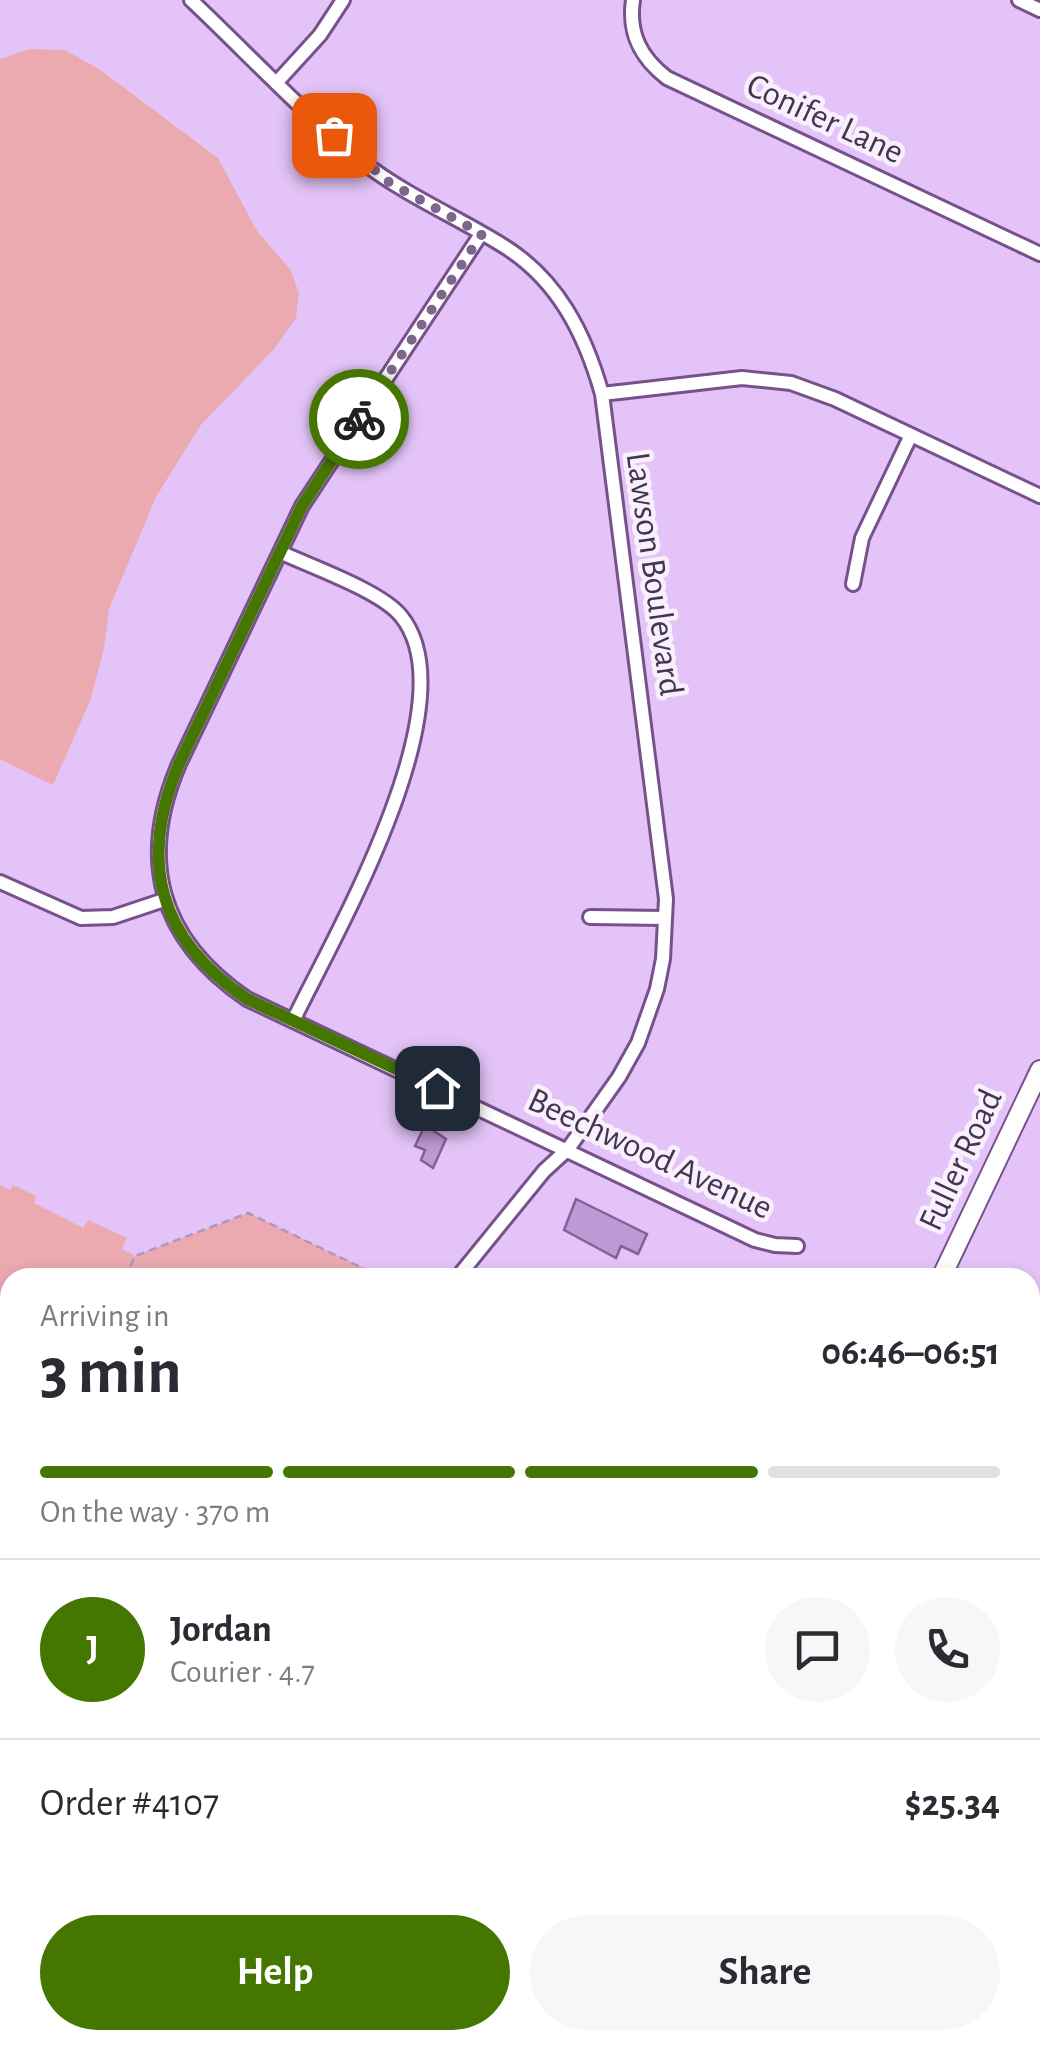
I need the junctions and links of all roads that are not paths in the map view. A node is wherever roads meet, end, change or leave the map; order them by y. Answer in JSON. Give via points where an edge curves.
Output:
{"nodes":[{"id":1,"x":191,"y":0,"type":"edge"},
{"id":2,"x":343,"y":0,"type":"edge"},
{"id":3,"x":633,"y":0,"type":"edge"},
{"id":4,"x":1020,"y":0,"type":"edge"},
{"id":5,"x":1040,"y":10,"type":"edge"},
{"id":6,"x":278,"y":82,"type":"junction"},
{"id":7,"x":482,"y":234,"type":"junction"},
{"id":8,"x":1040,"y":254,"type":"edge"},
{"id":9,"x":602,"y":394,"type":"junction"},
{"id":10,"x":911,"y":435,"type":"junction"},
{"id":11,"x":1040,"y":496,"type":"edge"},
{"id":12,"x":280,"y":552,"type":"junction"},
{"id":13,"x":853,"y":584,"type":"dead end"},
{"id":14,"x":0,"y":882,"type":"edge"},
{"id":15,"x":164,"y":900,"type":"junction"},
{"id":16,"x":590,"y":917,"type":"dead end"},
{"id":17,"x":665,"y":918,"type":"junction"},
{"id":18,"x":294,"y":1020,"type":"junction"},
{"id":19,"x":1040,"y":1070,"type":"edge"},
{"id":20,"x":568,"y":1149,"type":"junction"},
{"id":21,"x":797,"y":1246,"type":"dead end"},
{"id":22,"x":465,"y":1268,"type":"edge"},
{"id":23,"x":946,"y":1268,"type":"edge"}],
"edges":[{"from":1,"to":6,"type":"street","name":"Lawson Boulevard"},
{"from":2,"to":6,"type":"street"},
{"from":3,"to":8,"type":"street","name":"Conifer Lane","via":[[636,42],[668,78]]},
{"from":4,"to":5,"type":"street"},
{"from":6,"to":7,"type":"street","name":"Lawson Boulevard","via":[[390,183]]},
{"from":7,"to":9,"type":"street","name":"Lawson Boulevard","via":[[535,270],[564,304]]},
{"from":7,"to":12,"type":"street","name":"Beechwood Avenue","via":[[315,484]]},
{"from":9,"to":10,"type":"street","via":[[742,378],[791,383]]},
{"from":9,"to":17,"type":"street","name":"Lawson Boulevard"},
{"from":10,"to":11,"type":"street"},
{"from":10,"to":13,"type":"street","via":[[862,538]]},
{"from":12,"to":15,"type":"street","name":"Beechwood Avenue","via":[[166,796],[158,826]]},
{"from":12,"to":18,"type":"street","via":[[386,602],[413,637],[419,670],[413,748],[400,796]]},
{"from":14,"to":15,"type":"street","via":[[81,918],[113,917]]},
{"from":15,"to":18,"type":"street","name":"Beechwood Avenue","via":[[198,959],[228,986]]},
{"from":16,"to":17,"type":"street"},
{"from":17,"to":20,"type":"street","name":"Lawson Boulevard","via":[[663,958],[643,1031]]},
{"from":18,"to":20,"type":"street","name":"Beechwood Avenue"},
{"from":19,"to":23,"type":"street","name":"Fuller Road"},
{"from":20,"to":21,"type":"street","name":"Beechwood Avenue","via":[[754,1240]]},
{"from":20,"to":22,"type":"street","name":"Lawson Boulevard"}]}
